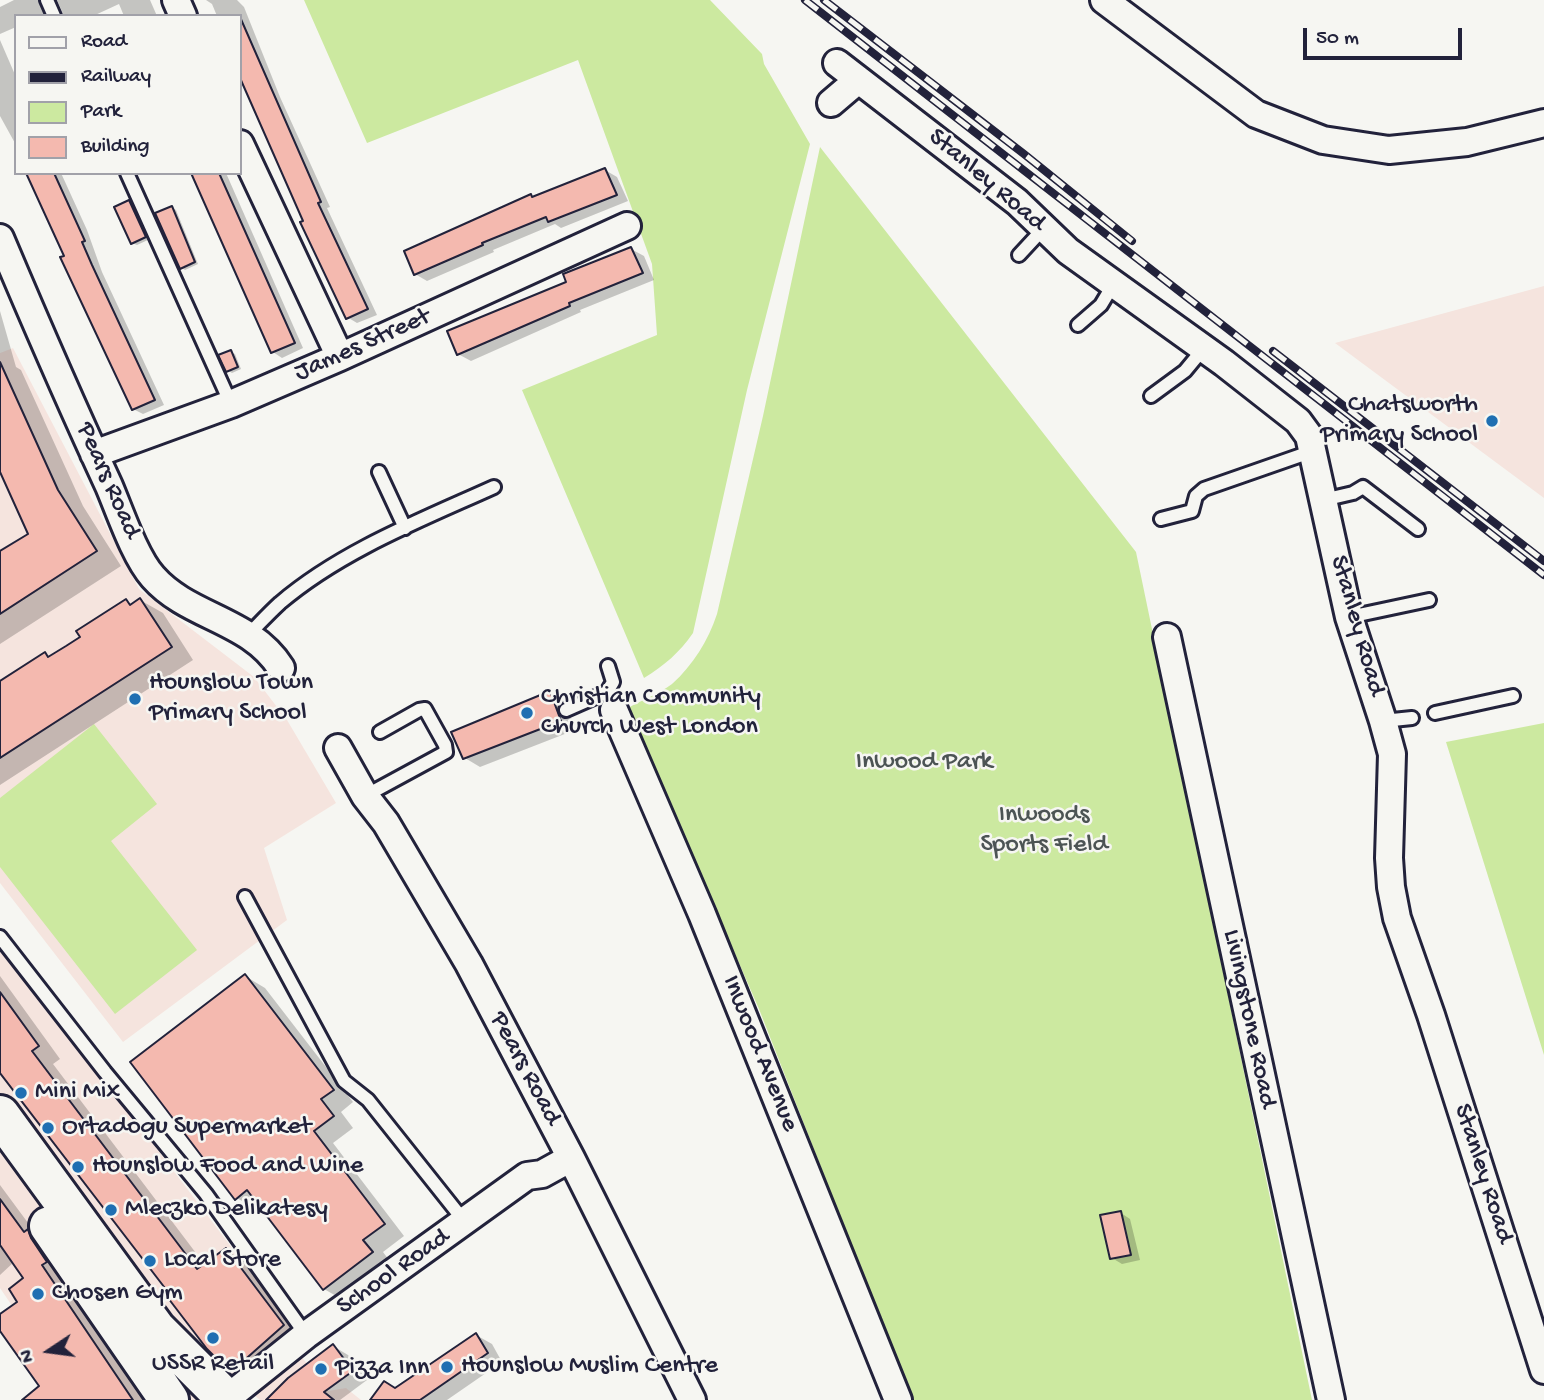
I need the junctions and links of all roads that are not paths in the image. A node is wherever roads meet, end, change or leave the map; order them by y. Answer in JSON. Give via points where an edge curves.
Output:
{"nodes":[{"id":1,"x":1104,"y":0,"type":"edge"},
{"id":2,"x":837,"y":63,"type":"dead end"},
{"id":3,"x":858,"y":80,"type":"junction"},
{"id":4,"x":831,"y":103,"type":"dead end"},
{"id":5,"x":1544,"y":123,"type":"edge"},
{"id":6,"x":242,"y":148,"type":"edge"},
{"id":7,"x":128,"y":175,"type":"edge"},
{"id":8,"x":627,"y":226,"type":"dead end"},
{"id":9,"x":1044,"y":228,"type":"junction"},
{"id":10,"x":0,"y":238,"type":"edge"},
{"id":11,"x":1019,"y":254,"type":"dead end"},
{"id":12,"x":1114,"y":285,"type":"junction"},
{"id":13,"x":1078,"y":325,"type":"dead end"},
{"id":14,"x":1204,"y":348,"type":"junction"},
{"id":15,"x":340,"y":357,"type":"junction"},
{"id":16,"x":1151,"y":396,"type":"dead end"},
{"id":17,"x":231,"y":404,"type":"junction"},
{"id":18,"x":1313,"y":451,"type":"junction"},
{"id":19,"x":94,"y":454,"type":"junction"},
{"id":20,"x":379,"y":472,"type":"dead end"},
{"id":21,"x":494,"y":486,"type":"dead end"},
{"id":22,"x":1323,"y":500,"type":"junction"},
{"id":23,"x":1161,"y":519,"type":"dead end"},
{"id":24,"x":405,"y":528,"type":"junction"},
{"id":25,"x":1418,"y":529,"type":"dead end"},
{"id":26,"x":1429,"y":600,"type":"dead end"},
{"id":27,"x":1349,"y":617,"type":"junction"},
{"id":28,"x":249,"y":634,"type":"junction"},
{"id":29,"x":1167,"y":637,"type":"dead end"},
{"id":30,"x":608,"y":666,"type":"dead end"},
{"id":31,"x":281,"y":668,"type":"dead end"},
{"id":32,"x":1513,"y":696,"type":"dead end"},
{"id":33,"x":611,"y":701,"type":"junction"},
{"id":34,"x":566,"y":710,"type":"dead end"},
{"id":35,"x":1435,"y":713,"type":"dead end"},
{"id":36,"x":1412,"y":718,"type":"dead end"},
{"id":37,"x":1383,"y":721,"type":"junction"},
{"id":38,"x":380,"y":732,"type":"dead end"},
{"id":39,"x":338,"y":748,"type":"dead end"},
{"id":40,"x":365,"y":796,"type":"junction"},
{"id":41,"x":245,"y":897,"type":"dead end"},
{"id":42,"x":0,"y":937,"type":"edge"},
{"id":43,"x":0,"y":1115,"type":"edge"},
{"id":44,"x":0,"y":1155,"type":"edge"},
{"id":45,"x":571,"y":1158,"type":"junction"},
{"id":46,"x":466,"y":1222,"type":"junction"},
{"id":47,"x":156,"y":1329,"type":"junction"},
{"id":48,"x":306,"y":1335,"type":"junction"},
{"id":49,"x":1544,"y":1370,"type":"edge"},
{"id":50,"x":169,"y":1400,"type":"edge"},
{"id":51,"x":193,"y":1400,"type":"edge"},
{"id":52,"x":226,"y":1400,"type":"edge"},
{"id":53,"x":692,"y":1400,"type":"edge"},
{"id":54,"x":898,"y":1400,"type":"edge"},
{"id":55,"x":1331,"y":1400,"type":"edge"}],
"edges":[{"from":1,"to":5,"type":"street","via":[[1256,114],[1323,140],[1389,150],[1467,142]]},
{"from":2,"to":3,"type":"street","name":"Stanley Road"},
{"from":3,"to":4,"type":"street"},
{"from":3,"to":9,"type":"street","name":"Stanley Road","via":[[986,177]]},
{"from":6,"to":15,"type":"street"},
{"from":7,"to":17,"type":"lane"},
{"from":8,"to":15,"type":"street","name":"James Street"},
{"from":9,"to":11,"type":"lane"},
{"from":9,"to":12,"type":"street","name":"Stanley Road"},
{"from":10,"to":19,"type":"street","name":"Pears Road"},
{"from":12,"to":13,"type":"lane","via":[[1101,305]]},
{"from":12,"to":14,"type":"street","name":"Stanley Road"},
{"from":14,"to":16,"type":"lane","via":[[1185,371]]},
{"from":14,"to":18,"type":"street","name":"Stanley Road","via":[[1298,421]]},
{"from":15,"to":17,"type":"street","name":"James Street"},
{"from":17,"to":19,"type":"street","name":"James Street"},
{"from":18,"to":22,"type":"street","name":"Stanley Road"},
{"from":18,"to":23,"type":"lane","via":[[1205,489],[1196,496],[1192,510]]},
{"from":19,"to":28,"type":"street","name":"Pears Road","via":[[152,576],[181,599]]},
{"from":20,"to":24,"type":"lane"},
{"from":21,"to":24,"type":"lane"},
{"from":22,"to":25,"type":"lane","via":[[1363,487]]},
{"from":22,"to":27,"type":"street","name":"Stanley Road"},
{"from":24,"to":28,"type":"lane","via":[[300,588]]},
{"from":26,"to":27,"type":"lane"},
{"from":27,"to":37,"type":"street","name":"Stanley Road"},
{"from":28,"to":31,"type":"street","name":"Pears Road","via":[[271,652]]},
{"from":29,"to":55,"type":"street","name":"Livingstone Road"},
{"from":30,"to":33,"type":"lane","via":[[613,682]]},
{"from":32,"to":35,"type":"lane"},
{"from":33,"to":34,"type":"lane"},
{"from":33,"to":54,"type":"street","name":"Inwood Avenue"},
{"from":36,"to":37,"type":"lane"},
{"from":37,"to":49,"type":"street","name":"Stanley Road","via":[[1392,754],[1389,858],[1398,918]]},
{"from":38,"to":40,"type":"lane","via":[[425,709],[446,752]]},
{"from":39,"to":40,"type":"street","name":"Pears Road"},
{"from":40,"to":45,"type":"street","name":"Pears Road","via":[[386,823],[469,964]]},
{"from":41,"to":46,"type":"lane","via":[[341,1076],[369,1100]]},
{"from":42,"to":48,"type":"lane","via":[[205,1194]]},
{"from":43,"to":47,"type":"main road"},
{"from":44,"to":50,"type":"main road"},
{"from":45,"to":46,"type":"street","name":"School Road","via":[[542,1174],[527,1176]]},
{"from":45,"to":53,"type":"street","name":"Pears Road"},
{"from":46,"to":48,"type":"street","name":"School Road"},
{"from":47,"to":51,"type":"main road","via":[[169,1363]]},
{"from":47,"to":52,"type":"main road"},
{"from":48,"to":52,"type":"street","name":"School Road"}]}
